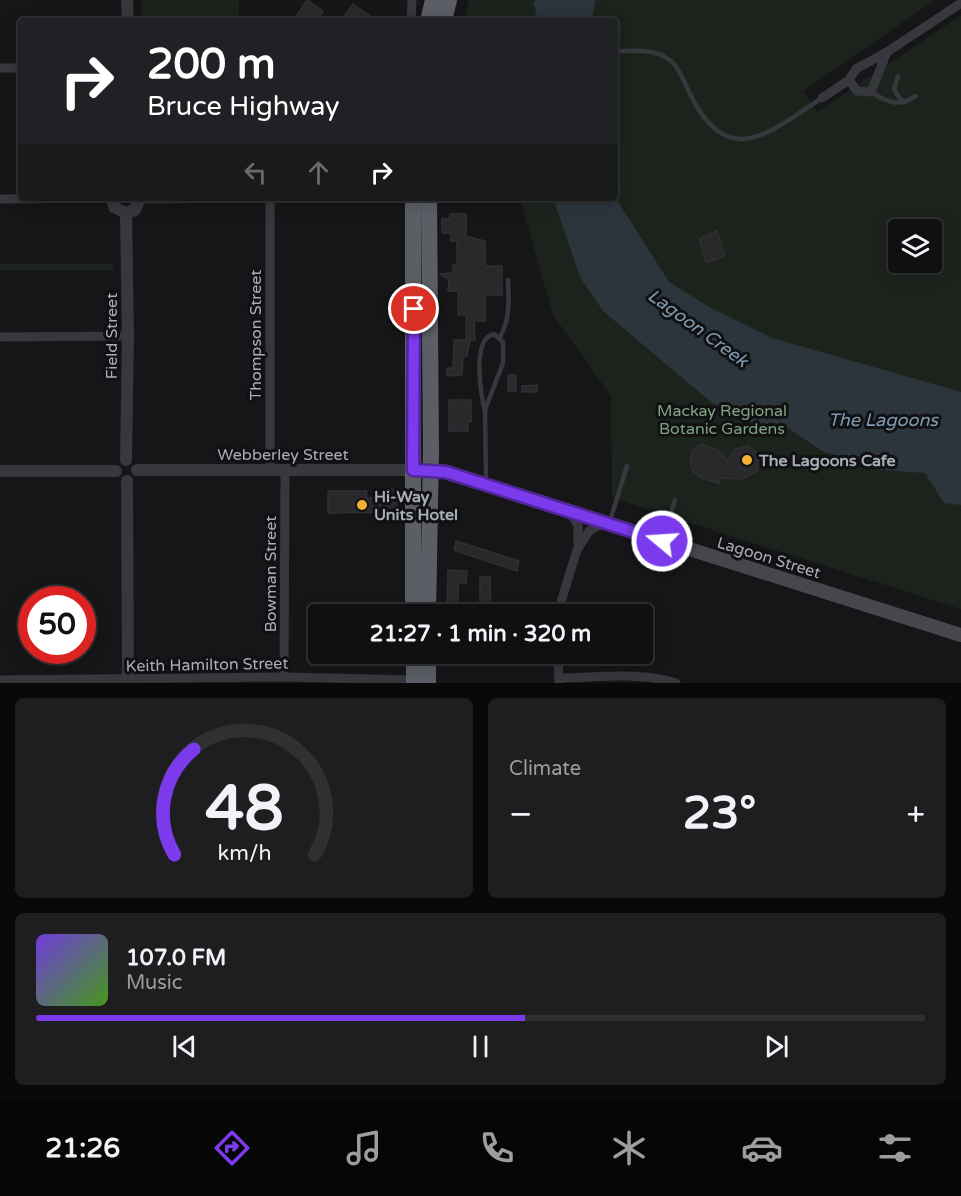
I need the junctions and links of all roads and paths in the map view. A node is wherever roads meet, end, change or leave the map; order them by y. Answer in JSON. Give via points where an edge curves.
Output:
{"nodes":[{"id":1,"x":128,"y":0,"type":"edge"},
{"id":2,"x":412,"y":0,"type":"edge"},
{"id":3,"x":433,"y":0,"type":"edge"},
{"id":4,"x":449,"y":0,"type":"edge"},
{"id":5,"x":961,"y":3,"type":"edge"},
{"id":6,"x":128,"y":18,"type":"edge"},
{"id":7,"x":411,"y":18,"type":"edge"},
{"id":8,"x":429,"y":18,"type":"edge"},
{"id":9,"x":445,"y":18,"type":"edge"},
{"id":10,"x":618,"y":51,"type":"edge"},
{"id":11,"x":887,"y":52,"type":"junction"},
{"id":12,"x":0,"y":68,"type":"edge"},
{"id":13,"x":18,"y":68,"type":"edge"},
{"id":14,"x":898,"y":76,"type":"dead end"},
{"id":15,"x":849,"y":80,"type":"junction"},
{"id":16,"x":872,"y":92,"type":"junction"},
{"id":17,"x":916,"y":96,"type":"dead end"},
{"id":18,"x":822,"y":98,"type":"joint"},
{"id":19,"x":906,"y":102,"type":"junction"},
{"id":20,"x":0,"y":199,"type":"edge"},
{"id":21,"x":18,"y":199,"type":"edge"},
{"id":22,"x":112,"y":201,"type":"edge"},
{"id":23,"x":139,"y":201,"type":"edge"},
{"id":24,"x":270,"y":201,"type":"edge"},
{"id":25,"x":413,"y":201,"type":"edge"},
{"id":26,"x":429,"y":201,"type":"edge"},
{"id":27,"x":126,"y":213,"type":"junction"},
{"id":28,"x":508,"y":280,"type":"dead end"},
{"id":29,"x":128,"y":336,"type":"junction"},
{"id":30,"x":0,"y":337,"type":"edge"},
{"id":31,"x":500,"y":337,"type":"junction"},
{"id":32,"x":485,"y":410,"type":"junction"},
{"id":33,"x":126,"y":460,"type":"junction"},
{"id":34,"x":627,"y":466,"type":"dead end"},
{"id":35,"x":137,"y":470,"type":"junction"},
{"id":36,"x":413,"y":470,"type":"junction"},
{"id":37,"x":430,"y":470,"type":"junction"},
{"id":38,"x":0,"y":471,"type":"edge"},
{"id":39,"x":116,"y":471,"type":"junction"},
{"id":40,"x":270,"y":471,"type":"junction"},
{"id":41,"x":285,"y":471,"type":"junction"},
{"id":42,"x":127,"y":481,"type":"junction"},
{"id":43,"x":486,"y":486,"type":"junction"},
{"id":44,"x":675,"y":500,"type":"dead end"},
{"id":45,"x":570,"y":513,"type":"junction"},
{"id":46,"x":607,"y":523,"type":"junction"},
{"id":47,"x":662,"y":541,"type":"junction"},
{"id":48,"x":577,"y":550,"type":"junction"},
{"id":49,"x":413,"y":604,"type":"edge"},
{"id":50,"x":428,"y":604,"type":"edge"},
{"id":51,"x":560,"y":604,"type":"edge"},
{"id":52,"x":961,"y":634,"type":"edge"},
{"id":53,"x":416,"y":664,"type":"edge"},
{"id":54,"x":425,"y":664,"type":"edge"},
{"id":55,"x":558,"y":664,"type":"edge"},
{"id":56,"x":284,"y":677,"type":"junction"},
{"id":57,"x":0,"y":680,"type":"edge"},
{"id":58,"x":128,"y":681,"type":"edge"},
{"id":59,"x":559,"y":681,"type":"edge"},
{"id":60,"x":419,"y":682,"type":"edge"},
{"id":61,"x":676,"y":683,"type":"edge"}],
"edges":[{"from":1,"to":6,"type":"street"},
{"from":2,"to":7,"type":"street"},
{"from":3,"to":8,"type":"highway"},
{"from":4,"to":9,"type":"highway"},
{"from":5,"to":11,"type":"street"},
{"from":10,"to":18,"type":"lane","via":[[651,52],[666,57],[707,124],[737,140],[757,138]]},
{"from":11,"to":15,"type":"street","via":[[855,69]]},
{"from":11,"to":16,"type":"street"},
{"from":12,"to":13,"type":"street"},
{"from":14,"to":19,"type":"lane","via":[[894,89]]},
{"from":15,"to":16,"type":"street","via":[[857,91]]},
{"from":15,"to":18,"type":"street"},
{"from":16,"to":19,"type":"lane","via":[[893,104]]},
{"from":17,"to":19,"type":"lane"},
{"from":20,"to":21,"type":"street"},
{"from":22,"to":27,"type":"street","via":[[114,207]]},
{"from":23,"to":27,"type":"street","via":[[135,210]]},
{"from":24,"to":40,"type":"street","name":"Thompson Street"},
{"from":25,"to":36,"type":"highway"},
{"from":26,"to":37,"type":"highway"},
{"from":27,"to":29,"type":"street","name":"Field Street"},
{"from":28,"to":31,"type":"lane","via":[[509,309]]},
{"from":29,"to":30,"type":"street"},
{"from":29,"to":33,"type":"street","name":"Field Street"},
{"from":31,"to":32,"type":"lane","via":[[503,363]]},
{"from":31,"to":32,"type":"lane","via":[[490,334],[481,346],[481,396]]},
{"from":32,"to":43,"type":"lane"},
{"from":33,"to":35,"type":"street","via":[[135,464]]},
{"from":33,"to":39,"type":"street","via":[[120,462]]},
{"from":34,"to":46,"type":"lane"},
{"from":35,"to":40,"type":"street","name":"Webberley Street"},
{"from":35,"to":42,"type":"street","via":[[135,477]]},
{"from":36,"to":37,"type":"street","name":"Webberley Street"},
{"from":36,"to":41,"type":"street","name":"Webberley Street"},
{"from":36,"to":49,"type":"highway"},
{"from":37,"to":43,"type":"main road","name":"Lagoon Street"},
{"from":37,"to":50,"type":"highway"},
{"from":38,"to":39,"type":"street"},
{"from":39,"to":42,"type":"street","via":[[119,478]]},
{"from":40,"to":41,"type":"street","name":"Webberley Street"},
{"from":41,"to":56,"type":"street","name":"Bowman Street"},
{"from":42,"to":58,"type":"street"},
{"from":43,"to":45,"type":"main road","name":"Lagoon Street"},
{"from":44,"to":47,"type":"lane"},
{"from":45,"to":46,"type":"main road","name":"Lagoon Street"},
{"from":45,"to":48,"type":"street","via":[[579,530]]},
{"from":46,"to":47,"type":"main road","name":"Lagoon Street"},
{"from":46,"to":48,"type":"street","via":[[589,531]]},
{"from":47,"to":52,"type":"main road","name":"Lagoon Street"},
{"from":48,"to":51,"type":"street"},
{"from":53,"to":60,"type":"highway"},
{"from":54,"to":60,"type":"highway"},
{"from":55,"to":59,"type":"street"},
{"from":56,"to":58,"type":"street","name":"Keith Hamilton Street"},
{"from":56,"to":60,"type":"street","name":"Keith Hamilton Street"},
{"from":57,"to":58,"type":"street","name":"Keith Hamilton Street"},
{"from":59,"to":61,"type":"street","via":[[641,678]]}]}
